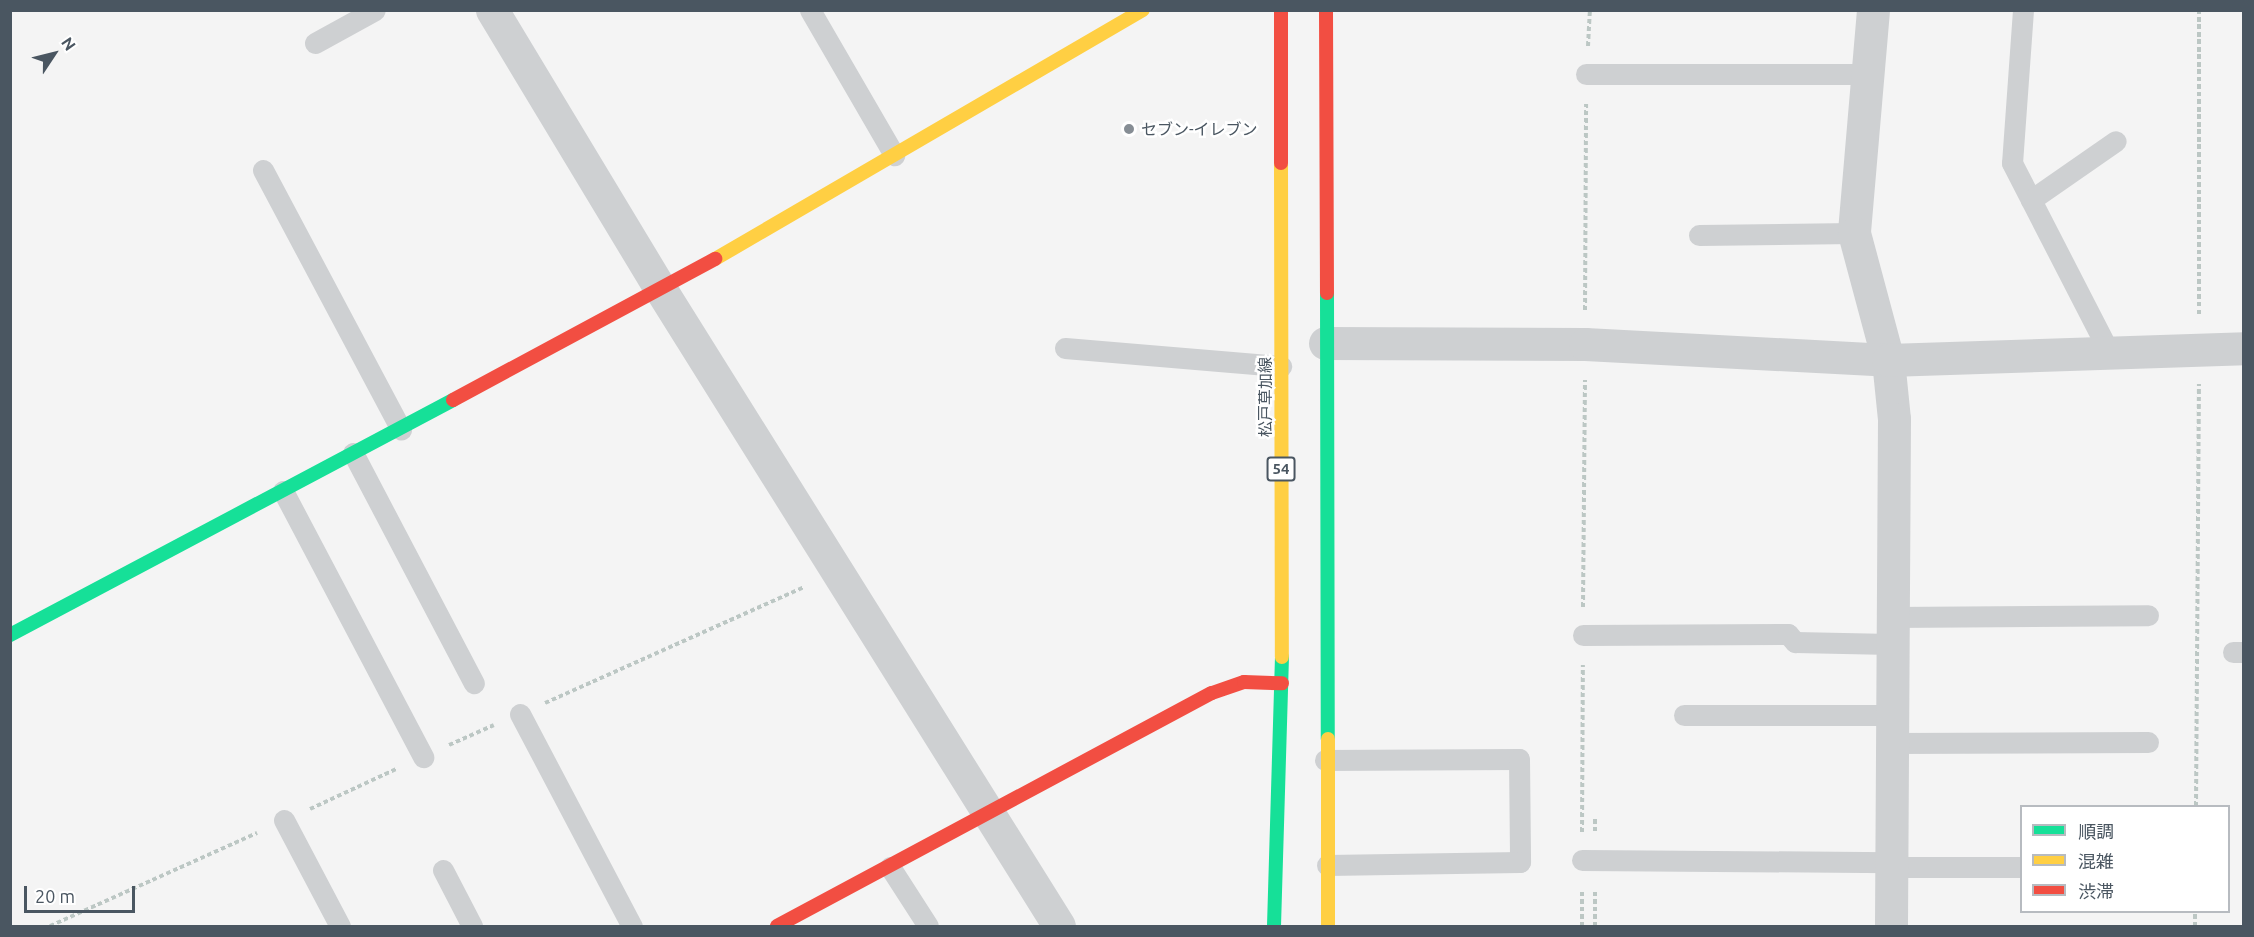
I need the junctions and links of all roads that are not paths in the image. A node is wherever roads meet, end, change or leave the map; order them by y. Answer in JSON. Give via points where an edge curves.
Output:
{"nodes":[{"id":1,"x":375,"y":10,"type":"edge"},
{"id":2,"x":492,"y":10,"type":"edge"},
{"id":3,"x":810,"y":10,"type":"edge"},
{"id":4,"x":1143,"y":10,"type":"edge"},
{"id":5,"x":1281,"y":10,"type":"edge"},
{"id":6,"x":1326,"y":10,"type":"edge"},
{"id":7,"x":1873,"y":10,"type":"edge"},
{"id":8,"x":2023,"y":10,"type":"edge"},
{"id":9,"x":315,"y":43,"type":"dead end"},
{"id":10,"x":1586,"y":74,"type":"road end"},
{"id":11,"x":1868,"y":74,"type":"junction"},
{"id":12,"x":2116,"y":141,"type":"dead end"},
{"id":13,"x":894,"y":155,"type":"junction"},
{"id":14,"x":263,"y":170,"type":"dead end"},
{"id":15,"x":2031,"y":200,"type":"junction"},
{"id":16,"x":1854,"y":233,"type":"junction"},
{"id":17,"x":1699,"y":235,"type":"dead end"},
{"id":18,"x":661,"y":290,"type":"junction"},
{"id":19,"x":1325,"y":343,"type":"junction"},
{"id":20,"x":1065,"y":348,"type":"dead end"},
{"id":21,"x":2244,"y":348,"type":"edge"},
{"id":22,"x":2108,"y":350,"type":"junction"},
{"id":23,"x":1888,"y":360,"type":"junction"},
{"id":24,"x":1281,"y":366,"type":"junction"},
{"id":25,"x":401,"y":430,"type":"junction"},
{"id":26,"x":353,"y":453,"type":"junction"},
{"id":27,"x":283,"y":491,"type":"junction"},
{"id":28,"x":2148,"y":615,"type":"dead end"},
{"id":29,"x":1892,"y":630,"type":"junction"},
{"id":30,"x":10,"y":635,"type":"edge"},
{"id":31,"x":1583,"y":635,"type":"road end"},
{"id":32,"x":474,"y":683,"type":"dead end"},
{"id":33,"x":1282,"y":683,"type":"junction"},
{"id":34,"x":520,"y":714,"type":"dead end"},
{"id":35,"x":1684,"y":715,"type":"dead end"},
{"id":36,"x":1894,"y":729,"type":"junction"},
{"id":37,"x":2148,"y":742,"type":"dead end"},
{"id":38,"x":423,"y":757,"type":"dead end"},
{"id":39,"x":1325,"y":760,"type":"junction"},
{"id":40,"x":989,"y":815,"type":"junction"},
{"id":41,"x":284,"y":820,"type":"dead end"},
{"id":42,"x":1582,"y":860,"type":"road end"},
{"id":43,"x":1327,"y":865,"type":"junction"},
{"id":44,"x":1892,"y":865,"type":"junction"},
{"id":45,"x":890,"y":867,"type":"junction"},
{"id":46,"x":2020,"y":867,"type":"edge"},
{"id":47,"x":443,"y":870,"type":"dead end"},
{"id":48,"x":812,"y":919,"type":"edge"},
{"id":49,"x":340,"y":927,"type":"edge"},
{"id":50,"x":472,"y":927,"type":"edge"},
{"id":51,"x":632,"y":927,"type":"edge"},
{"id":52,"x":777,"y":927,"type":"edge"},
{"id":53,"x":928,"y":927,"type":"edge"},
{"id":54,"x":1059,"y":927,"type":"edge"},
{"id":55,"x":1274,"y":927,"type":"edge"},
{"id":56,"x":1328,"y":927,"type":"edge"},
{"id":57,"x":1891,"y":927,"type":"edge"}],
"edges":[{"from":1,"to":9,"type":"lane"},
{"from":2,"to":18,"type":"street"},
{"from":3,"to":13,"type":"lane"},
{"from":4,"to":13,"type":"street"},
{"from":5,"to":24,"type":"street","name":"松戸草加線","number":"54"},
{"from":6,"to":19,"type":"street"},
{"from":7,"to":11,"type":"street"},
{"from":8,"to":15,"type":"lane","via":[[2012,163]]},
{"from":10,"to":11,"type":"lane"},
{"from":11,"to":16,"type":"street"},
{"from":12,"to":15,"type":"lane"},
{"from":13,"to":18,"type":"street"},
{"from":14,"to":25,"type":"lane"},
{"from":15,"to":22,"type":"lane"},
{"from":16,"to":17,"type":"lane"},
{"from":16,"to":23,"type":"street"},
{"from":18,"to":25,"type":"street"},
{"from":18,"to":40,"type":"street"},
{"from":19,"to":23,"type":"street","via":[[1585,344]]},
{"from":19,"to":39,"type":"street"},
{"from":20,"to":24,"type":"lane"},
{"from":21,"to":22,"type":"street"},
{"from":22,"to":23,"type":"street"},
{"from":23,"to":29,"type":"street","via":[[1894,419]]},
{"from":24,"to":33,"type":"street","name":"松戸草加線","number":"54"},
{"from":25,"to":26,"type":"street"},
{"from":26,"to":27,"type":"street"},
{"from":26,"to":32,"type":"lane"},
{"from":27,"to":30,"type":"street"},
{"from":27,"to":38,"type":"lane"},
{"from":28,"to":29,"type":"lane"},
{"from":29,"to":31,"type":"lane","via":[[1795,642],[1788,634]]},
{"from":29,"to":36,"type":"street"},
{"from":33,"to":40,"type":"street","via":[[1244,682],[1212,693]]},
{"from":33,"to":55,"type":"street","name":"松戸草加線","number":"54"},
{"from":34,"to":51,"type":"lane"},
{"from":35,"to":36,"type":"lane"},
{"from":36,"to":37,"type":"lane"},
{"from":36,"to":44,"type":"street"},
{"from":39,"to":43,"type":"street"},
{"from":39,"to":43,"type":"lane","via":[[1519,759],[1520,862]]},
{"from":40,"to":45,"type":"street"},
{"from":40,"to":54,"type":"street"},
{"from":41,"to":49,"type":"lane"},
{"from":42,"to":44,"type":"lane"},
{"from":43,"to":56,"type":"street"},
{"from":44,"to":46,"type":"lane"},
{"from":44,"to":57,"type":"street"},
{"from":45,"to":48,"type":"street"},
{"from":45,"to":53,"type":"lane"},
{"from":47,"to":50,"type":"lane"},
{"from":48,"to":52,"type":"street"}]}
